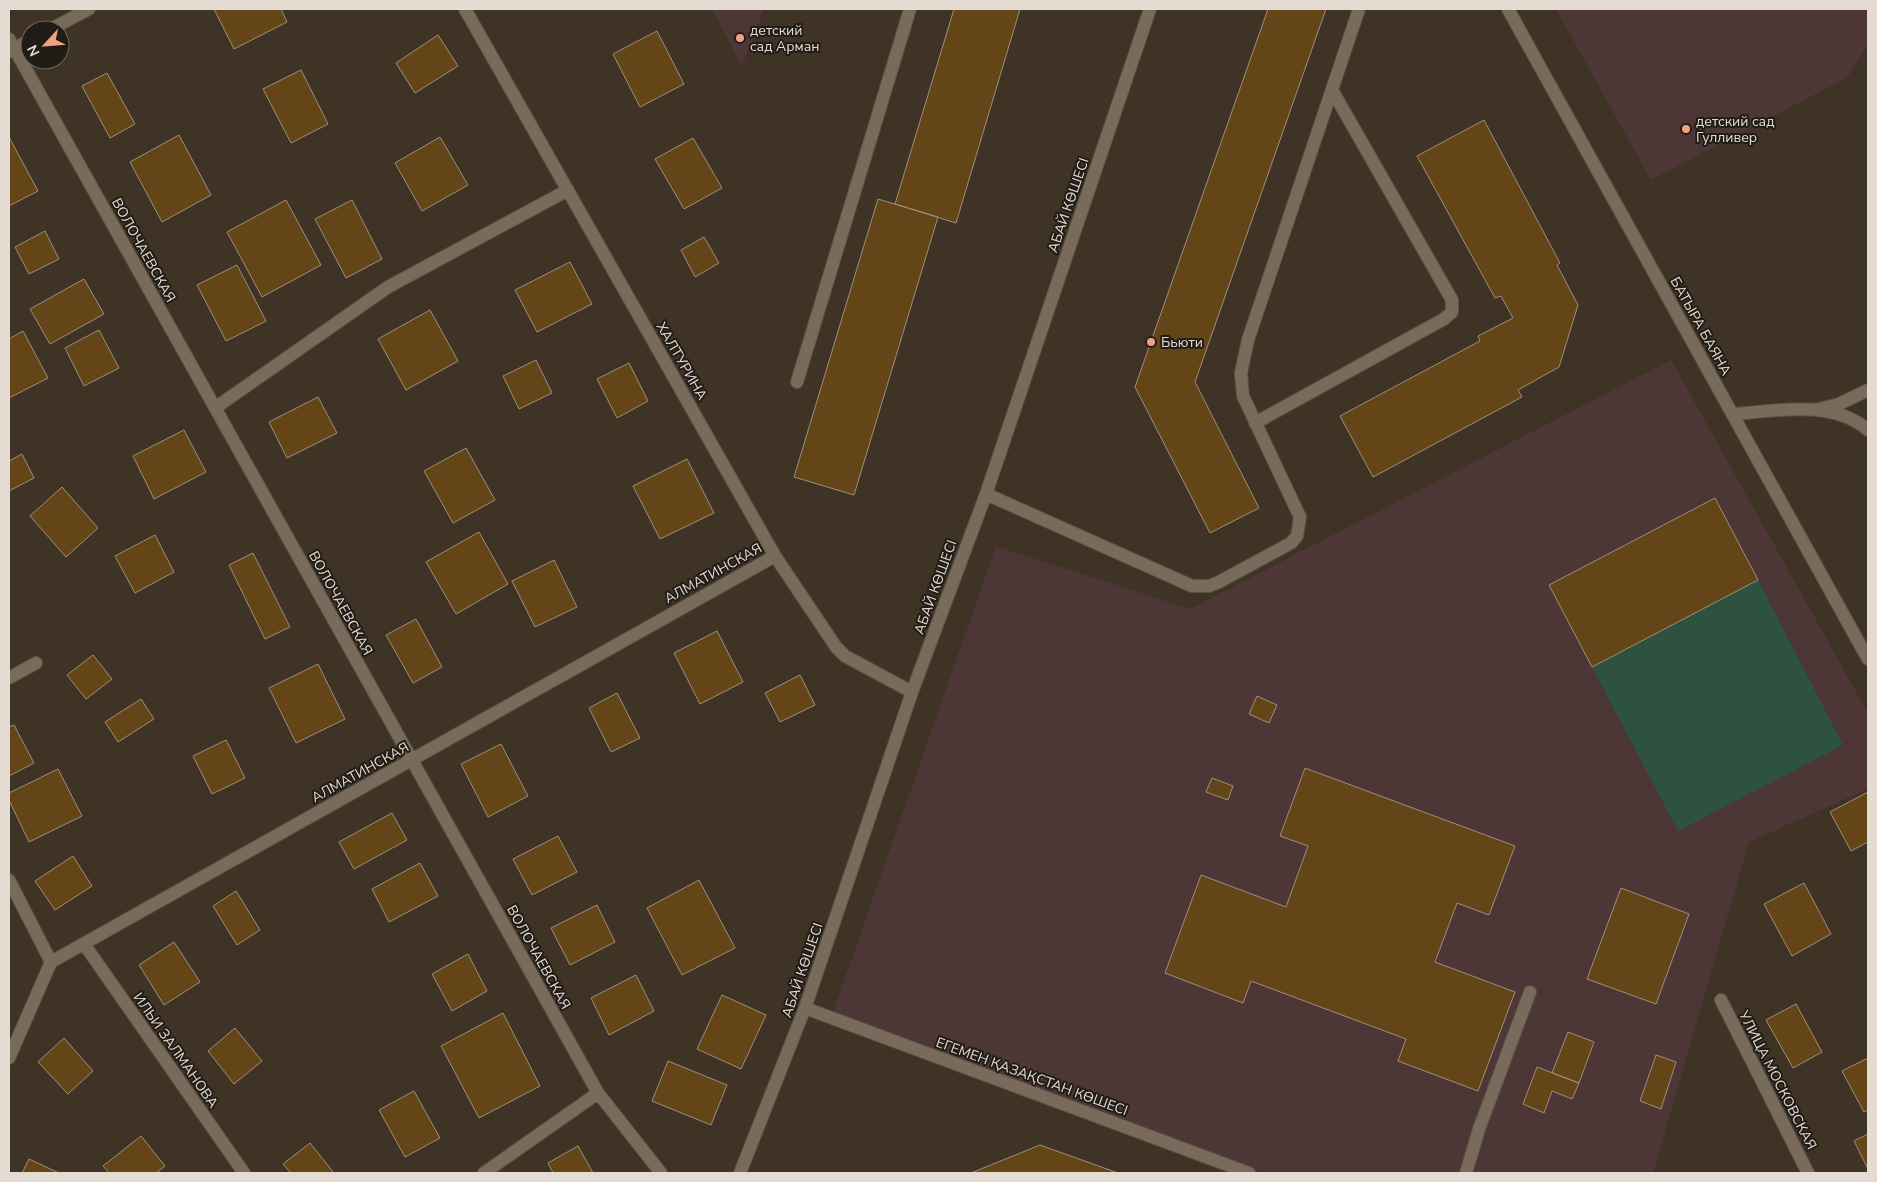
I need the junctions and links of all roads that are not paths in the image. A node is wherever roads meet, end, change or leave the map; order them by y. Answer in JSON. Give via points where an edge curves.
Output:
{"nodes":[{"id":1,"x":89,"y":9,"type":"edge"},
{"id":2,"x":465,"y":9,"type":"edge"},
{"id":3,"x":910,"y":9,"type":"edge"},
{"id":4,"x":1150,"y":9,"type":"edge"},
{"id":5,"x":1359,"y":9,"type":"edge"},
{"id":6,"x":1508,"y":9,"type":"edge"},
{"id":7,"x":68,"y":20,"type":"edge"},
{"id":8,"x":11,"y":47,"type":"edge"},
{"id":9,"x":1332,"y":90,"type":"junction"},
{"id":10,"x":568,"y":190,"type":"junction"},
{"id":11,"x":796,"y":382,"type":"dead end"},
{"id":12,"x":1868,"y":390,"type":"edge"},
{"id":13,"x":215,"y":408,"type":"junction"},
{"id":14,"x":1816,"y":409,"type":"junction"},
{"id":15,"x":1733,"y":414,"type":"junction"},
{"id":16,"x":1255,"y":424,"type":"junction"},
{"id":17,"x":1868,"y":430,"type":"edge"},
{"id":18,"x":986,"y":494,"type":"junction"},
{"id":19,"x":775,"y":556,"type":"junction"},
{"id":20,"x":1868,"y":659,"type":"edge"},
{"id":21,"x":36,"y":663,"type":"dead end"},
{"id":22,"x":9,"y":678,"type":"edge"},
{"id":23,"x":912,"y":692,"type":"junction"},
{"id":24,"x":412,"y":760,"type":"junction"},
{"id":25,"x":9,"y":880,"type":"edge"},
{"id":26,"x":84,"y":944,"type":"junction"},
{"id":27,"x":51,"y":962,"type":"junction"},
{"id":28,"x":1530,"y":992,"type":"dead end"},
{"id":29,"x":1721,"y":1000,"type":"dead end"},
{"id":30,"x":805,"y":1008,"type":"junction"},
{"id":31,"x":9,"y":1058,"type":"edge"},
{"id":32,"x":598,"y":1093,"type":"junction"},
{"id":33,"x":244,"y":1173,"type":"edge"},
{"id":34,"x":484,"y":1173,"type":"edge"},
{"id":35,"x":661,"y":1173,"type":"edge"},
{"id":36,"x":740,"y":1173,"type":"edge"},
{"id":37,"x":1249,"y":1173,"type":"edge"},
{"id":38,"x":1466,"y":1173,"type":"edge"},
{"id":39,"x":1808,"y":1173,"type":"edge"}],
"edges":[{"from":1,"to":7,"type":"street"},
{"from":2,"to":10,"type":"street","name":"ХАЛТУРИНА"},
{"from":3,"to":11,"type":"street"},
{"from":4,"to":18,"type":"street","name":"АБАЙ КӨШЕСІ"},
{"from":5,"to":9,"type":"street"},
{"from":6,"to":15,"type":"street","name":"БАТЫРА БАЯНА"},
{"from":8,"to":13,"type":"street","name":"ВОЛОЧАЕВСКАЯ"},
{"from":9,"to":16,"type":"street","via":[[1242,362],[1243,396]]},
{"from":9,"to":16,"type":"street","via":[[1452,300],[1452,312],[1444,320]]},
{"from":10,"to":13,"type":"street","via":[[388,287]]},
{"from":10,"to":19,"type":"street","name":"ХАЛТУРИНА"},
{"from":12,"to":14,"type":"street","via":[[1839,404]]},
{"from":13,"to":24,"type":"street","name":"ВОЛОЧАЕВСКАЯ"},
{"from":14,"to":15,"type":"street"},
{"from":14,"to":17,"type":"street","via":[[1843,415]]},
{"from":15,"to":20,"type":"street","name":"БАТЫРА БАЯНА"},
{"from":16,"to":18,"type":"street","via":[[1297,509],[1300,526],[1291,543],[1209,586],[1192,586]]},
{"from":18,"to":23,"type":"street","name":"АБАЙ КӨШЕСІ"},
{"from":19,"to":23,"type":"street","name":"ХАЛТУРИНА","via":[[845,656]]},
{"from":19,"to":24,"type":"street","name":"АЛМАТИНСКАЯ"},
{"from":21,"to":22,"type":"street"},
{"from":23,"to":30,"type":"street","name":"АБАЙ КӨШЕСІ"},
{"from":24,"to":26,"type":"street","name":"АЛМАТИНСКАЯ"},
{"from":24,"to":32,"type":"street","name":"ВОЛОЧАЕВСКАЯ"},
{"from":25,"to":27,"type":"street"},
{"from":26,"to":27,"type":"street","name":"АЛМАТИНСКАЯ"},
{"from":26,"to":33,"type":"street","name":"ИЛЬИ ЗАЛМАНОВА"},
{"from":27,"to":31,"type":"street"},
{"from":28,"to":38,"type":"street"},
{"from":29,"to":39,"type":"street","name":"УЛИЦА МОСКОВСКАЯ"},
{"from":30,"to":36,"type":"street","name":"АБАЙ КӨШЕСІ"},
{"from":30,"to":37,"type":"street","name":"ЕГЕМЕН ҚАЗАҚСТАН КӨШЕСІ"},
{"from":32,"to":34,"type":"street"},
{"from":32,"to":35,"type":"street","name":"ВОЛОЧАЕВСКАЯ"}]}
